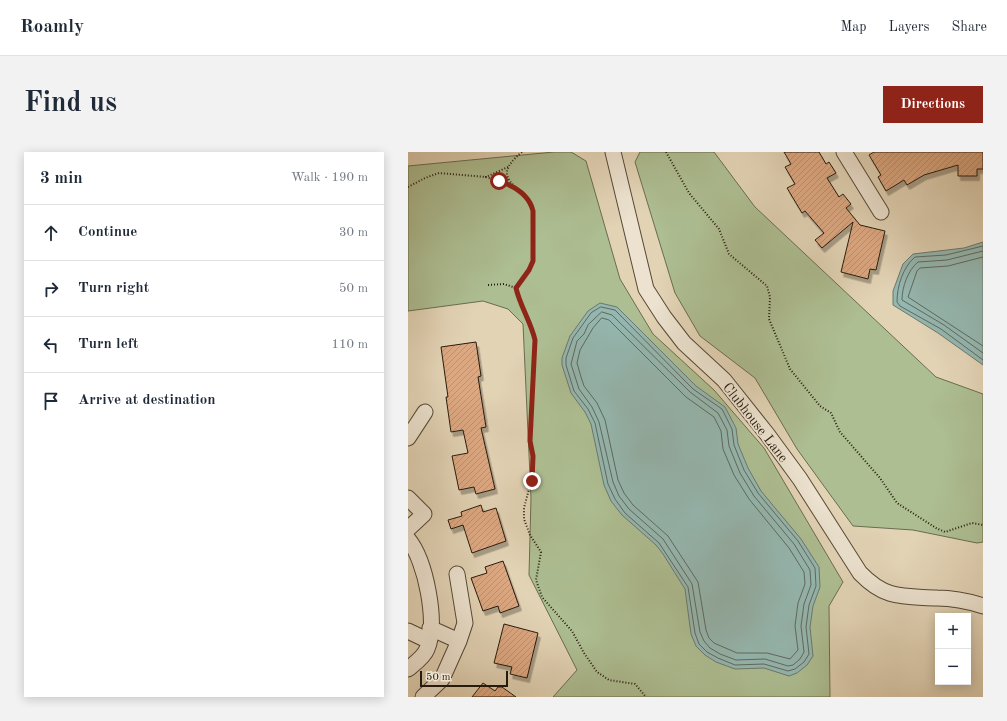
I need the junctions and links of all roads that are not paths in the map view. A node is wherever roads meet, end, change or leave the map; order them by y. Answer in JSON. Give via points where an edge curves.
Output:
{"nodes":[{"id":1,"x":613,"y":152,"type":"edge"},
{"id":2,"x":844,"y":152,"type":"edge"},
{"id":3,"x":881,"y":212,"type":"dead end"},
{"id":4,"x":425,"y":412,"type":"dead end"},
{"id":5,"x":408,"y":438,"type":"edge"},
{"id":6,"x":408,"y":498,"type":"edge"},
{"id":7,"x":408,"y":529,"type":"edge"},
{"id":8,"x":410,"y":548,"type":"edge"},
{"id":9,"x":457,"y":574,"type":"dead end"},
{"id":10,"x":983,"y":606,"type":"edge"},
{"id":11,"x":408,"y":631,"type":"edge"},
{"id":12,"x":430,"y":635,"type":"junction"},
{"id":13,"x":459,"y":641,"type":"junction"},
{"id":14,"x":408,"y":669,"type":"edge"},
{"id":15,"x":423,"y":697,"type":"edge"}],
"edges":[{"from":1,"to":10,"type":"street","name":"Clubhouse Lane","via":[[646,289],[684,343],[724,380],[767,434],[800,479],[860,573],[873,585],[898,596],[956,599]]},
{"from":2,"to":3,"type":"street"},
{"from":4,"to":5,"type":"street"},
{"from":6,"to":7,"type":"street","via":[[424,514]]},
{"from":8,"to":12,"type":"street","via":[[423,569],[427,586],[430,600]]},
{"from":9,"to":13,"type":"street","via":[[466,623]]},
{"from":11,"to":12,"type":"street"},
{"from":12,"to":13,"type":"street"},
{"from":12,"to":14,"type":"street","via":[[427,650]]},
{"from":13,"to":15,"type":"street","via":[[442,679]]}]}
